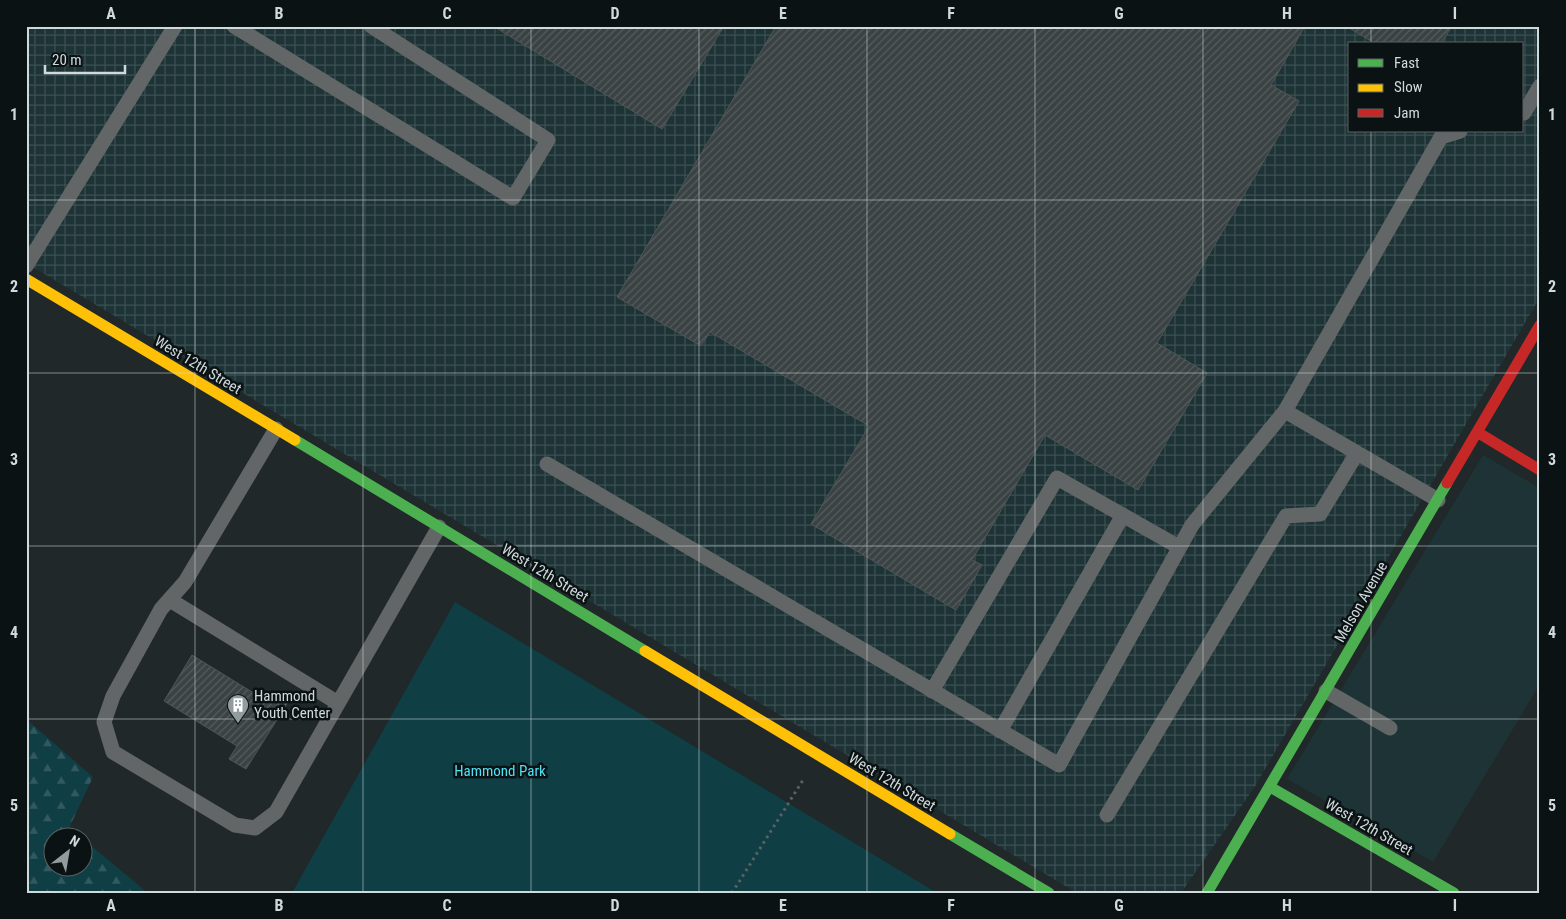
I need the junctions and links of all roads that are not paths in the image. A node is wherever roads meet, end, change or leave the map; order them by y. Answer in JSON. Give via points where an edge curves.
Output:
{"nodes":[{"id":1,"x":175,"y":26,"type":"edge"},
{"id":2,"x":234,"y":26,"type":"edge"},
{"id":3,"x":371,"y":26,"type":"edge"},
{"id":4,"x":1540,"y":86,"type":"edge"},
{"id":5,"x":1524,"y":113,"type":"edge"},
{"id":6,"x":1457,"y":132,"type":"edge"},
{"id":7,"x":26,"y":266,"type":"edge"},
{"id":8,"x":26,"y":279,"type":"edge"},
{"id":9,"x":1540,"y":325,"type":"edge"},
{"id":10,"x":1285,"y":411,"type":"junction"},
{"id":11,"x":276,"y":430,"type":"junction"},
{"id":12,"x":1477,"y":432,"type":"junction"},
{"id":13,"x":1357,"y":453,"type":"junction"},
{"id":14,"x":547,"y":464,"type":"dead end"},
{"id":15,"x":1540,"y":470,"type":"edge"},
{"id":16,"x":1438,"y":500,"type":"junction"},
{"id":17,"x":1123,"y":515,"type":"junction"},
{"id":18,"x":439,"y":527,"type":"junction"},
{"id":19,"x":1179,"y":547,"type":"junction"},
{"id":20,"x":170,"y":600,"type":"junction"},
{"id":21,"x":932,"y":691,"type":"junction"},
{"id":22,"x":1326,"y":691,"type":"junction"},
{"id":23,"x":338,"y":704,"type":"junction"},
{"id":24,"x":1390,"y":728,"type":"dead end"},
{"id":25,"x":1000,"y":731,"type":"junction"},
{"id":26,"x":1270,"y":786,"type":"junction"},
{"id":27,"x":1107,"y":816,"type":"dead end"},
{"id":28,"x":1049,"y":893,"type":"edge"},
{"id":29,"x":1207,"y":893,"type":"edge"},
{"id":30,"x":1454,"y":893,"type":"edge"}],
"edges":[{"from":1,"to":7,"type":"lane"},
{"from":2,"to":3,"type":"lane","via":[[513,198],[548,140]]},
{"from":4,"to":5,"type":"lane"},
{"from":6,"to":10,"type":"lane","via":[[1440,137]]},
{"from":8,"to":11,"type":"street","name":"West 12th Street"},
{"from":9,"to":12,"type":"street","name":"Melson Avenue"},
{"from":10,"to":13,"type":"lane"},
{"from":10,"to":19,"type":"lane","via":[[1192,525]]},
{"from":11,"to":18,"type":"street","name":"West 12th Street"},
{"from":11,"to":20,"type":"lane","via":[[186,582]]},
{"from":12,"to":15,"type":"street"},
{"from":12,"to":16,"type":"street","name":"Melson Avenue"},
{"from":13,"to":16,"type":"lane"},
{"from":13,"to":27,"type":"lane","via":[[1320,514],[1286,516]]},
{"from":14,"to":21,"type":"lane"},
{"from":16,"to":22,"type":"street","name":"Melson Avenue"},
{"from":17,"to":19,"type":"lane"},
{"from":17,"to":21,"type":"lane","via":[[1057,478]]},
{"from":17,"to":25,"type":"lane"},
{"from":18,"to":23,"type":"lane"},
{"from":18,"to":28,"type":"street","name":"West 12th Street"},
{"from":19,"to":25,"type":"lane","via":[[1059,765]]},
{"from":20,"to":23,"type":"lane"},
{"from":20,"to":23,"type":"lane","via":[[161,609],[113,696],[104,722],[112,752],[235,825],[255,828],[276,812]]},
{"from":21,"to":25,"type":"lane"},
{"from":22,"to":24,"type":"lane"},
{"from":22,"to":26,"type":"street","name":"Melson Avenue"},
{"from":26,"to":29,"type":"street","name":"Melson Avenue"},
{"from":26,"to":30,"type":"street","name":"West 12th Street"}]}
